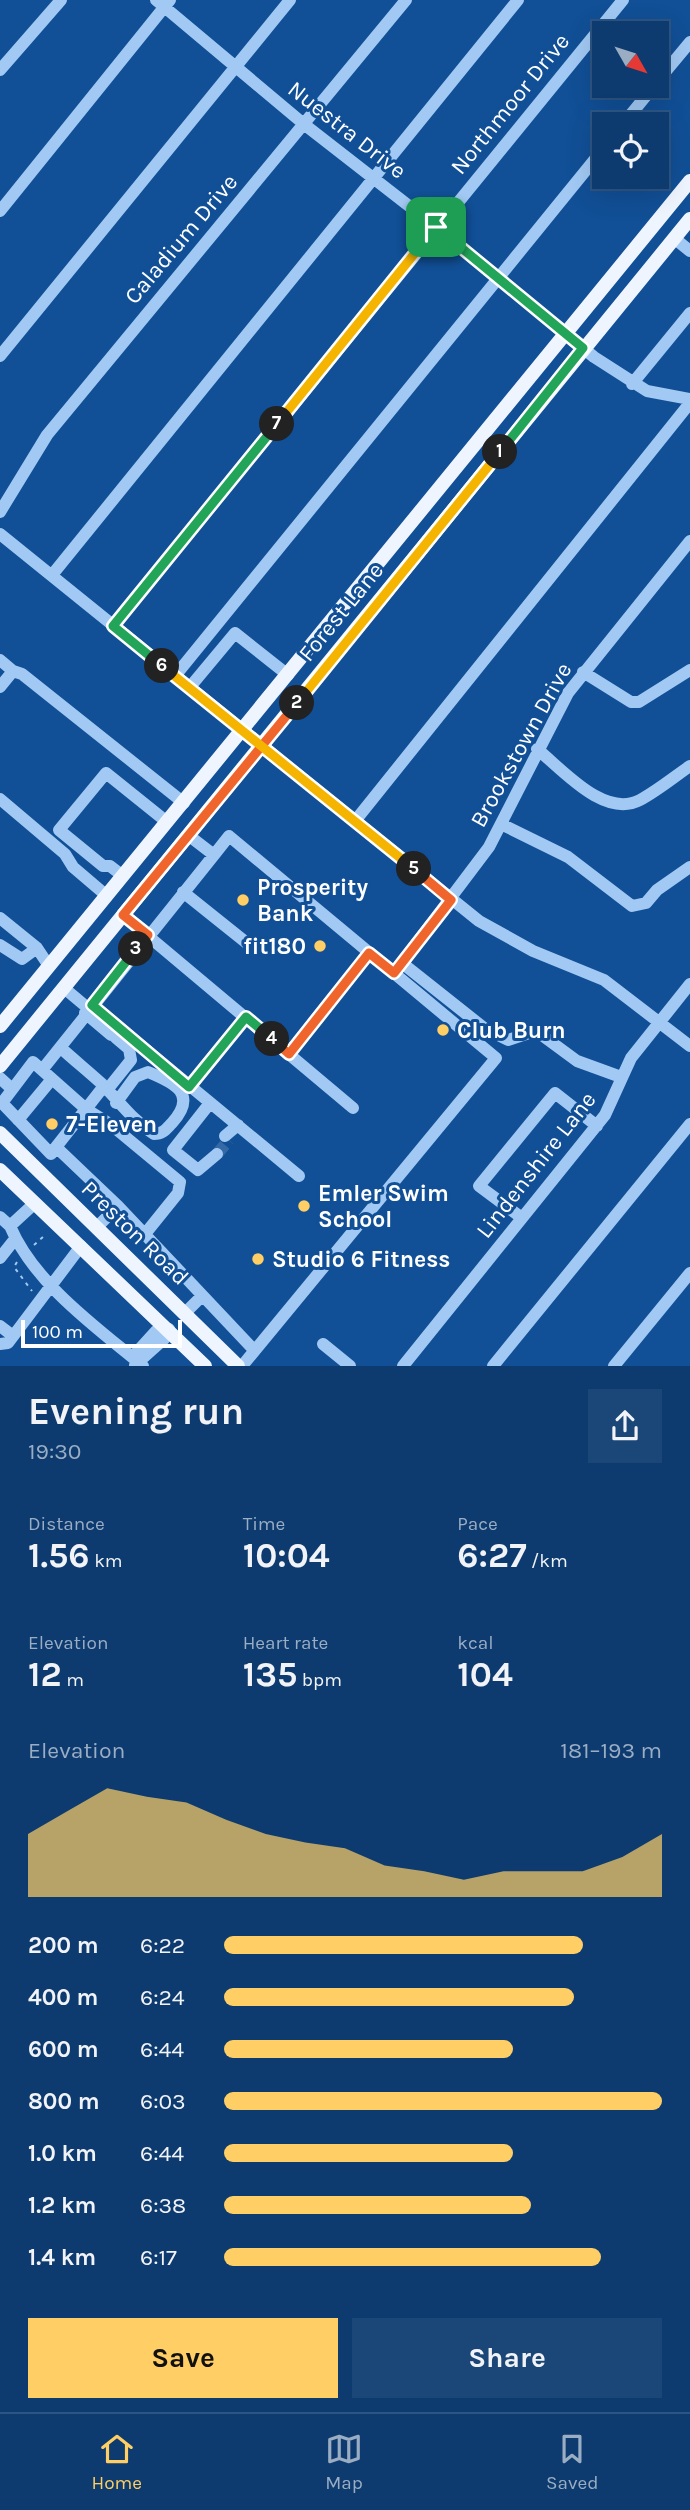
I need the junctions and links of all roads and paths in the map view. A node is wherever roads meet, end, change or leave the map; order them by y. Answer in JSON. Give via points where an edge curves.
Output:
{"nodes":[{"id":1,"x":61,"y":0,"type":"edge"},
{"id":2,"x":290,"y":0,"type":"edge"},
{"id":3,"x":406,"y":0,"type":"edge"},
{"id":4,"x":518,"y":0,"type":"edge"},
{"id":5,"x":623,"y":0,"type":"edge"},
{"id":6,"x":163,"y":3,"type":"edge"},
{"id":7,"x":690,"y":42,"type":"edge"},
{"id":8,"x":235,"y":68,"type":"junction"},
{"id":9,"x":669,"y":68,"type":"edge"},
{"id":10,"x":0,"y":70,"type":"edge"},
{"id":11,"x":644,"y":98,"type":"edge"},
{"id":12,"x":633,"y":112,"type":"edge"},
{"id":13,"x":305,"y":125,"type":"junction"},
{"id":14,"x":592,"y":163,"type":"edge"},
{"id":15,"x":374,"y":178,"type":"junction"},
{"id":16,"x":690,"y":181,"type":"edge"},
{"id":17,"x":0,"y":211,"type":"edge"},
{"id":18,"x":690,"y":219,"type":"edge"},
{"id":19,"x":656,"y":223,"type":"junction"},
{"id":20,"x":436,"y":227,"type":"junction"},
{"id":21,"x":674,"y":238,"type":"junction"},
{"id":22,"x":690,"y":251,"type":"edge"},
{"id":23,"x":499,"y":278,"type":"junction"},
{"id":24,"x":690,"y":313,"type":"edge"},
{"id":25,"x":565,"y":333,"type":"junction"},
{"id":26,"x":583,"y":348,"type":"junction"},
{"id":27,"x":0,"y":356,"type":"edge"},
{"id":28,"x":632,"y":384,"type":"junction"},
{"id":29,"x":690,"y":401,"type":"edge"},
{"id":30,"x":0,"y":512,"type":"edge"},
{"id":31,"x":0,"y":534,"type":"edge"},
{"id":32,"x":690,"y":541,"type":"edge"},
{"id":33,"x":386,"y":554,"type":"junction"},
{"id":34,"x":406,"y":569,"type":"junction"},
{"id":35,"x":51,"y":575,"type":"junction"},
{"id":36,"x":113,"y":626,"type":"junction"},
{"id":37,"x":0,"y":660,"type":"edge"},
{"id":38,"x":690,"y":670,"type":"edge"},
{"id":39,"x":13,"y":671,"type":"junction"},
{"id":40,"x":583,"y":672,"type":"junction"},
{"id":41,"x":288,"y":675,"type":"junction"},
{"id":42,"x":175,"y":676,"type":"junction"},
{"id":43,"x":0,"y":687,"type":"edge"},
{"id":44,"x":190,"y":687,"type":"junction"},
{"id":45,"x":243,"y":730,"type":"junction"},
{"id":46,"x":262,"y":746,"type":"junction"},
{"id":47,"x":537,"y":749,"type":"junction"},
{"id":48,"x":690,"y":766,"type":"edge"},
{"id":49,"x":0,"y":799,"type":"edge"},
{"id":50,"x":184,"y":803,"type":"junction"},
{"id":51,"x":168,"y":821,"type":"junction"},
{"id":52,"x":355,"y":821,"type":"junction"},
{"id":53,"x":501,"y":824,"type":"junction"},
{"id":54,"x":188,"y":835,"type":"junction"},
{"id":55,"x":214,"y":855,"type":"junction"},
{"id":56,"x":690,"y":867,"type":"edge"},
{"id":57,"x":123,"y":876,"type":"junction"},
{"id":58,"x":183,"y":892,"type":"junction"},
{"id":59,"x":107,"y":896,"type":"junction"},
{"id":60,"x":451,"y":900,"type":"junction"},
{"id":61,"x":123,"y":915,"type":"junction"},
{"id":62,"x":0,"y":918,"type":"edge"},
{"id":63,"x":148,"y":935,"type":"junction"},
{"id":64,"x":248,"y":944,"type":"dead end"},
{"id":65,"x":0,"y":945,"type":"edge"},
{"id":66,"x":33,"y":952,"type":"junction"},
{"id":67,"x":369,"y":953,"type":"junction"},
{"id":68,"x":49,"y":966,"type":"junction"},
{"id":69,"x":398,"y":968,"type":"junction"},
{"id":70,"x":690,"y":984,"type":"edge"},
{"id":71,"x":66,"y":985,"type":"junction"},
{"id":72,"x":89,"y":1009,"type":"junction"},
{"id":73,"x":246,"y":1017,"type":"junction"},
{"id":74,"x":660,"y":1021,"type":"junction"},
{"id":75,"x":0,"y":1026,"type":"edge"},
{"id":76,"x":690,"y":1046,"type":"edge"},
{"id":77,"x":15,"y":1047,"type":"junction"},
{"id":78,"x":61,"y":1048,"type":"junction"},
{"id":79,"x":289,"y":1054,"type":"junction"},
{"id":80,"x":0,"y":1066,"type":"edge"},
{"id":81,"x":42,"y":1071,"type":"junction"},
{"id":82,"x":621,"y":1077,"type":"junction"},
{"id":83,"x":0,"y":1078,"type":"edge"},
{"id":84,"x":189,"y":1087,"type":"junction"},
{"id":85,"x":106,"y":1088,"type":"junction"},
{"id":86,"x":12,"y":1089,"type":"junction"},
{"id":87,"x":116,"y":1103,"type":"junction"},
{"id":88,"x":210,"y":1103,"type":"junction"},
{"id":89,"x":353,"y":1108,"type":"dead end"},
{"id":90,"x":86,"y":1109,"type":"junction"},
{"id":91,"x":4,"y":1115,"type":"edge"},
{"id":92,"x":18,"y":1120,"type":"junction"},
{"id":93,"x":690,"y":1124,"type":"edge"},
{"id":94,"x":238,"y":1125,"type":"junction"},
{"id":95,"x":597,"y":1126,"type":"junction"},
{"id":96,"x":0,"y":1133,"type":"edge"},
{"id":97,"x":227,"y":1138,"type":"tunnel mouth"},
{"id":98,"x":56,"y":1147,"type":"junction"},
{"id":99,"x":215,"y":1153,"type":"tunnel mouth"},
{"id":100,"x":0,"y":1170,"type":"edge"},
{"id":101,"x":299,"y":1176,"type":"dead end"},
{"id":102,"x":35,"y":1203,"type":"junction"},
{"id":103,"x":118,"y":1206,"type":"junction"},
{"id":104,"x":522,"y":1219,"type":"junction"},
{"id":105,"x":5,"y":1222,"type":"edge"},
{"id":106,"x":97,"y":1227,"type":"junction"},
{"id":107,"x":145,"y":1234,"type":"junction"},
{"id":108,"x":44,"y":1237,"type":"dead end"},
{"id":109,"x":15,"y":1239,"type":"junction"},
{"id":110,"x":34,"y":1245,"type":"dead end"},
{"id":111,"x":81,"y":1246,"type":"junction"},
{"id":112,"x":0,"y":1258,"type":"edge"},
{"id":113,"x":18,"y":1261,"type":"dead end"},
{"id":114,"x":690,"y":1273,"type":"edge"},
{"id":115,"x":50,"y":1287,"type":"junction"},
{"id":116,"x":33,"y":1292,"type":"dead end"},
{"id":117,"x":201,"y":1297,"type":"junction"},
{"id":118,"x":185,"y":1313,"type":"junction"},
{"id":119,"x":0,"y":1326,"type":"edge"},
{"id":120,"x":169,"y":1329,"type":"junction"},
{"id":121,"x":13,"y":1336,"type":"junction"},
{"id":122,"x":0,"y":1344,"type":"edge"},
{"id":123,"x":323,"y":1344,"type":"dead end"},
{"id":124,"x":254,"y":1350,"type":"junction"},
{"id":125,"x":139,"y":1364,"type":"edge"},
{"id":126,"x":205,"y":1366,"type":"edge"},
{"id":127,"x":240,"y":1366,"type":"edge"},
{"id":128,"x":350,"y":1366,"type":"edge"},
{"id":129,"x":403,"y":1366,"type":"edge"},
{"id":130,"x":493,"y":1366,"type":"edge"},
{"id":131,"x":614,"y":1366,"type":"edge"}],
"edges":[{"from":1,"to":10,"type":"street"},
{"from":2,"to":8,"type":"street"},
{"from":3,"to":13,"type":"street","name":"Caladium Drive"},
{"from":4,"to":15,"type":"street"},
{"from":5,"to":20,"type":"street","name":"Northmoor Drive"},
{"from":6,"to":8,"type":"street","name":"Nuestra Drive"},
{"from":6,"to":17,"type":"street"},
{"from":7,"to":9,"type":"street"},
{"from":8,"to":13,"type":"street","name":"Nuestra Drive"},
{"from":8,"to":27,"type":"street"},
{"from":11,"to":12,"type":"street"},
{"from":13,"to":15,"type":"street","name":"Nuestra Drive"},
{"from":13,"to":30,"type":"street","name":"Caladium Drive","via":[[47,435]]},
{"from":14,"to":23,"type":"street"},
{"from":15,"to":20,"type":"street","name":"Nuestra Drive"},
{"from":15,"to":35,"type":"street"},
{"from":16,"to":19,"type":"main road","name":"Forest Lane"},
{"from":18,"to":21,"type":"main road","name":"Forest Lane"},
{"from":19,"to":21,"type":"main road"},
{"from":19,"to":25,"type":"main road","name":"Forest Lane"},
{"from":20,"to":23,"type":"street","name":"Nuestra Drive"},
{"from":20,"to":36,"type":"street","name":"Northmoor Drive"},
{"from":21,"to":22,"type":"street"},
{"from":21,"to":26,"type":"main road","name":"Forest Lane"},
{"from":23,"to":25,"type":"street","name":"Nuestra Drive"},
{"from":23,"to":42,"type":"street"},
{"from":24,"to":28,"type":"street"},
{"from":25,"to":26,"type":"street","name":"Nuestra Drive"},
{"from":25,"to":33,"type":"main road","name":"Forest Lane"},
{"from":26,"to":28,"type":"street","name":"Nuestra Drive"},
{"from":26,"to":34,"type":"main road","name":"Forest Lane"},
{"from":28,"to":29,"type":"street","name":"Nuestra Drive"},
{"from":29,"to":52,"type":"street"},
{"from":31,"to":35,"type":"street"},
{"from":32,"to":40,"type":"street","name":"Brookstown Drive"},
{"from":33,"to":34,"type":"main road"},
{"from":33,"to":41,"type":"main road","name":"Forest Lane"},
{"from":34,"to":46,"type":"main road","name":"Forest Lane"},
{"from":35,"to":36,"type":"street"},
{"from":36,"to":42,"type":"street"},
{"from":37,"to":39,"type":"street"},
{"from":38,"to":40,"type":"street","via":[[639,702],[631,702]]},
{"from":39,"to":43,"type":"street"},
{"from":39,"to":50,"type":"street"},
{"from":40,"to":47,"type":"street","name":"Brookstown Drive"},
{"from":41,"to":44,"type":"street","via":[[235,633]]},
{"from":41,"to":45,"type":"main road","name":"Forest Lane"},
{"from":42,"to":44,"type":"street"},
{"from":44,"to":45,"type":"street"},
{"from":45,"to":46,"type":"street"},
{"from":45,"to":50,"type":"main road","name":"Forest Lane"},
{"from":46,"to":52,"type":"street"},
{"from":46,"to":54,"type":"main road","name":"Forest Lane"},
{"from":47,"to":48,"type":"street","via":[[599,799],[615,804],[638,801]]},
{"from":47,"to":53,"type":"street","name":"Brookstown Drive"},
{"from":49,"to":59,"type":"street"},
{"from":50,"to":51,"type":"main road","name":"Forest Lane"},
{"from":51,"to":54,"type":"main road"},
{"from":51,"to":57,"type":"main road","name":"Forest Lane"},
{"from":51,"to":57,"type":"street","via":[[106,773],[59,830],[103,866]]},
{"from":52,"to":60,"type":"street"},
{"from":53,"to":56,"type":"street","via":[[568,856],[632,906],[646,903]]},
{"from":53,"to":60,"type":"street","name":"Brookstown Drive"},
{"from":54,"to":55,"type":"street"},
{"from":54,"to":61,"type":"main road","name":"Forest Lane"},
{"from":55,"to":58,"type":"street"},
{"from":55,"to":67,"type":"street","via":[[229,836]]},
{"from":57,"to":59,"type":"main road","name":"Forest Lane"},
{"from":58,"to":63,"type":"street"},
{"from":58,"to":64,"type":"street"},
{"from":59,"to":68,"type":"main road","name":"Forest Lane"},
{"from":60,"to":69,"type":"street","name":"Brookstown Drive"},
{"from":60,"to":74,"type":"street","via":[[504,936],[604,980]]},
{"from":61,"to":63,"type":"street"},
{"from":61,"to":71,"type":"main road","name":"Forest Lane"},
{"from":62,"to":66,"type":"street"},
{"from":63,"to":72,"type":"street"},
{"from":63,"to":73,"type":"street"},
{"from":65,"to":66,"type":"street","via":[[14,956]]},
{"from":66,"to":68,"type":"street"},
{"from":67,"to":69,"type":"street"},
{"from":67,"to":79,"type":"street"},
{"from":68,"to":71,"type":"main road"},
{"from":68,"to":75,"type":"main road","name":"Forest Lane"},
{"from":69,"to":82,"type":"street","via":[[508,1040],[539,1033],[577,1060]]},
{"from":69,"to":124,"type":"street","via":[[496,1058]]},
{"from":70,"to":74,"type":"street","name":"Lindenshire Lane"},
{"from":71,"to":72,"type":"street"},
{"from":71,"to":77,"type":"main road","name":"Forest Lane"},
{"from":72,"to":78,"type":"street"},
{"from":72,"to":84,"type":"street"},
{"from":72,"to":85,"type":"street","via":[[129,1049],[131,1060]]},
{"from":73,"to":79,"type":"street"},
{"from":73,"to":84,"type":"street"},
{"from":74,"to":76,"type":"street"},
{"from":74,"to":82,"type":"street","name":"Lindenshire Lane"},
{"from":77,"to":80,"type":"main road","name":"Forest Lane"},
{"from":77,"to":81,"type":"street"},
{"from":78,"to":81,"type":"street"},
{"from":78,"to":85,"type":"street"},
{"from":79,"to":89,"type":"street"},
{"from":81,"to":86,"type":"street"},
{"from":81,"to":90,"type":"street"},
{"from":81,"to":92,"type":"street"},
{"from":82,"to":95,"type":"street","name":"Lindenshire Lane","via":[[611,1106]]},
{"from":83,"to":86,"type":"street"},
{"from":84,"to":88,"type":"street"},
{"from":85,"to":87,"type":"street"},
{"from":85,"to":90,"type":"street"},
{"from":86,"to":91,"type":"street","via":[[2,1103]]},
{"from":87,"to":87,"type":"street","via":[[135,1077],[148,1072],[181,1092],[184,1110],[164,1131],[154,1134]]},
{"from":88,"to":94,"type":"street"},
{"from":88,"to":99,"type":"street","via":[[173,1150],[198,1170]]},
{"from":90,"to":98,"type":"street"},
{"from":90,"to":107,"type":"street","via":[[180,1182],[178,1193]]},
{"from":91,"to":92,"type":"street"},
{"from":92,"to":98,"type":"street","via":[[51,1154]]},
{"from":93,"to":130,"type":"street"},
{"from":94,"to":97,"type":"street"},
{"from":94,"to":101,"type":"street"},
{"from":95,"to":104,"type":"street","name":"Lindenshire Lane"},
{"from":95,"to":104,"type":"street","via":[[555,1093],[479,1186]]},
{"from":96,"to":106,"type":"main road","name":"Preston Road"},
{"from":98,"to":103,"type":"street"},
{"from":100,"to":102,"type":"main road","name":"Preston Road"},
{"from":102,"to":105,"type":"street"},
{"from":102,"to":111,"type":"main road","name":"Preston Road"},
{"from":103,"to":106,"type":"street"},
{"from":103,"to":107,"type":"street"},
{"from":104,"to":129,"type":"street","name":"Lindenshire Lane"},
{"from":105,"to":109,"type":"street"},
{"from":106,"to":111,"type":"main road"},
{"from":106,"to":118,"type":"main road","name":"Preston Road"},
{"from":107,"to":117,"type":"street"},
{"from":108,"to":110,"type":"path"},
{"from":109,"to":112,"type":"street"},
{"from":109,"to":115,"type":"street"},
{"from":111,"to":115,"type":"street"},
{"from":111,"to":120,"type":"main road","name":"Preston Road"},
{"from":113,"to":116,"type":"path","via":[[14,1267]]},
{"from":114,"to":131,"type":"street"},
{"from":115,"to":121,"type":"street"},
{"from":115,"to":125,"type":"street"},
{"from":117,"to":118,"type":"street"},
{"from":117,"to":124,"type":"street"},
{"from":118,"to":120,"type":"main road"},
{"from":118,"to":127,"type":"main road","name":"Preston Road"},
{"from":119,"to":121,"type":"street"},
{"from":120,"to":125,"type":"street","via":[[156,1331],[136,1353]]},
{"from":120,"to":126,"type":"main road","name":"Preston Road"},
{"from":121,"to":122,"type":"street"},
{"from":123,"to":128,"type":"street"},
{"from":124,"to":127,"type":"street"}]}
